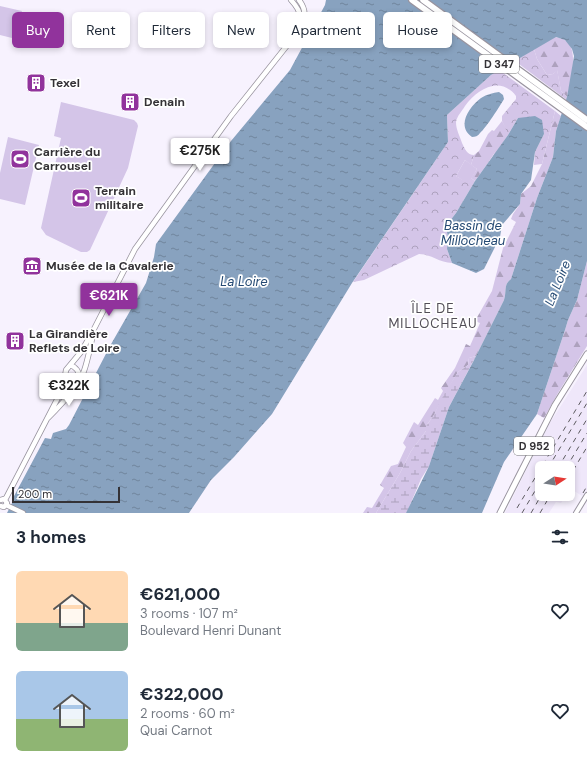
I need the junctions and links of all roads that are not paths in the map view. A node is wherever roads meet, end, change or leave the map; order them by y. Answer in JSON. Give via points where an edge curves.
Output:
{"nodes":[{"id":1,"x":291,"y":0,"type":"edge"},
{"id":2,"x":298,"y":0,"type":"edge"},
{"id":3,"x":412,"y":0,"type":"edge"},
{"id":4,"x":423,"y":0,"type":"edge"},
{"id":5,"x":299,"y":12,"type":"edge"},
{"id":6,"x":304,"y":12,"type":"edge"},
{"id":7,"x":284,"y":48,"type":"edge"},
{"id":8,"x":587,"y":120,"type":"edge"},
{"id":9,"x":587,"y":127,"type":"edge"},
{"id":10,"x":94,"y":329,"type":"junction"},
{"id":11,"x":587,"y":354,"type":"edge"},
{"id":12,"x":587,"y":359,"type":"edge"},
{"id":13,"x":70,"y":365,"type":"junction"},
{"id":14,"x":78,"y":370,"type":"junction"},
{"id":15,"x":65,"y":375,"type":"junction"},
{"id":16,"x":571,"y":380,"type":"junction"},
{"id":17,"x":78,"y":382,"type":"junction"},
{"id":18,"x":64,"y":383,"type":"junction"},
{"id":19,"x":74,"y":387,"type":"junction"},
{"id":20,"x":47,"y":420,"type":"junction"},
{"id":21,"x":587,"y":495,"type":"edge"},
{"id":22,"x":2,"y":500,"type":"edge"},
{"id":23,"x":8,"y":506,"type":"junction"},
{"id":24,"x":0,"y":507,"type":"edge"},
{"id":25,"x":23,"y":513,"type":"edge"},
{"id":26,"x":500,"y":513,"type":"edge"},
{"id":27,"x":576,"y":513,"type":"edge"}],
"edges":[{"from":1,"to":5,"type":"main road"},
{"from":2,"to":6,"type":"main road"},
{"from":3,"to":9,"type":"highway","number":"D 347"},
{"from":4,"to":8,"type":"highway","number":"D 347"},
{"from":7,"to":10,"type":"main road","via":[[135,249]]},
{"from":10,"to":13,"type":"main road"},
{"from":10,"to":17,"type":"main road","via":[[86,365]]},
{"from":11,"to":16,"type":"main road","number":"D 952"},
{"from":12,"to":16,"type":"main road","number":"D 952"},
{"from":13,"to":14,"type":"main road"},
{"from":13,"to":15,"type":"main road"},
{"from":14,"to":15,"type":"main road","via":[[70,370]]},
{"from":14,"to":17,"type":"main road"},
{"from":15,"to":18,"type":"main road"},
{"from":16,"to":26,"type":"main road","number":"D 952","via":[[555,405]]},
{"from":17,"to":19,"type":"main road"},
{"from":18,"to":19,"type":"main road"},
{"from":18,"to":20,"type":"main road"},
{"from":19,"to":20,"type":"main road"},
{"from":20,"to":22,"type":"main road"},
{"from":21,"to":27,"type":"street"},
{"from":22,"to":23,"type":"main road"},
{"from":23,"to":24,"type":"main road"},
{"from":23,"to":25,"type":"main road"}]}
